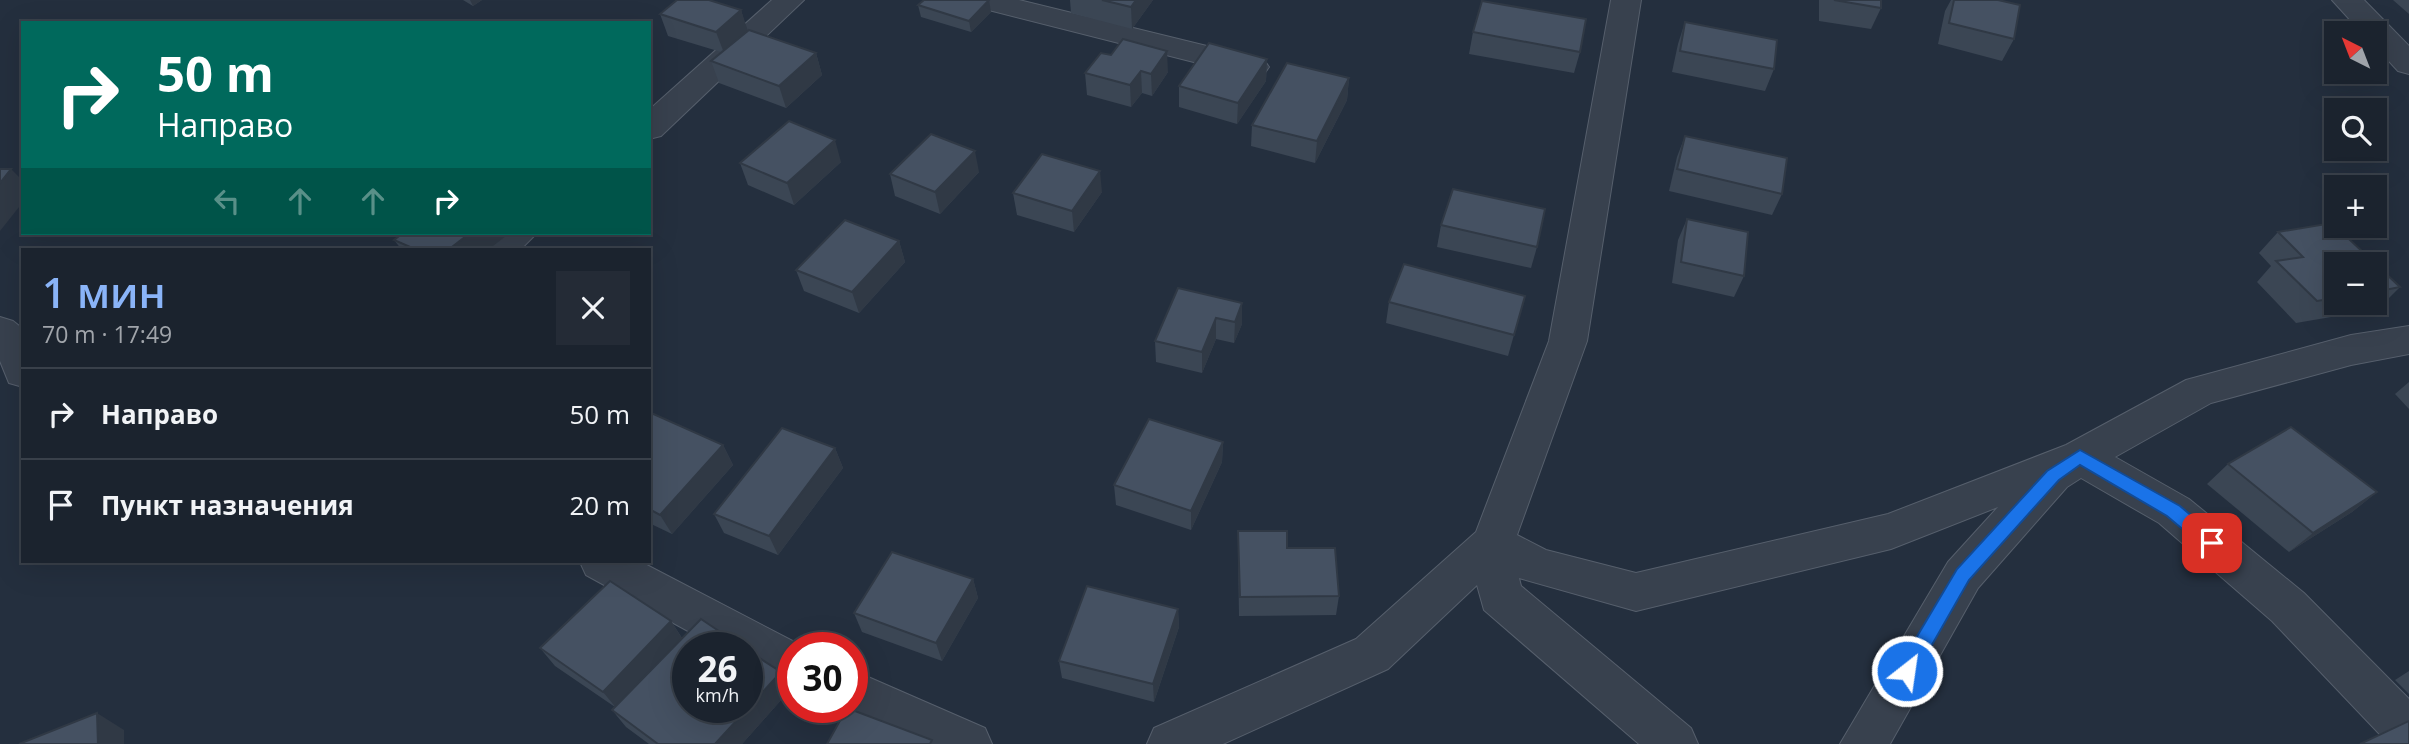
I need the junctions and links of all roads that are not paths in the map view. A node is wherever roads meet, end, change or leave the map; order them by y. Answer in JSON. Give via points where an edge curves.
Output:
{"nodes":[{"id":1,"x":789,"y":0,"type":"edge"},
{"id":2,"x":983,"y":0,"type":"edge"},
{"id":3,"x":1626,"y":0,"type":"edge"},
{"id":4,"x":2347,"y":0,"type":"edge"},
{"id":5,"x":2404,"y":53,"type":"edge"},
{"id":6,"x":1256,"y":68,"type":"edge"},
{"id":7,"x":651,"y":126,"type":"edge"},
{"id":8,"x":516,"y":235,"type":"edge"},
{"id":9,"x":499,"y":248,"type":"edge"},
{"id":10,"x":0,"y":331,"type":"edge"},
{"id":11,"x":2409,"y":340,"type":"edge"},
{"id":12,"x":21,"y":366,"type":"edge"},
{"id":13,"x":2080,"y":457,"type":"junction"},
{"id":14,"x":1493,"y":543,"type":"junction"},
{"id":15,"x":603,"y":563,"type":"edge"},
{"id":16,"x":777,"y":656,"type":"edge"},
{"id":17,"x":868,"y":698,"type":"edge"},
{"id":18,"x":2409,"y":732,"type":"edge"},
{"id":19,"x":968,"y":744,"type":"edge"},
{"id":20,"x":1171,"y":744,"type":"edge"},
{"id":21,"x":1674,"y":744,"type":"edge"},
{"id":22,"x":1864,"y":744,"type":"edge"}],
"edges":[{"from":1,"to":7,"type":"street"},
{"from":2,"to":6,"type":"street"},
{"from":3,"to":14,"type":"street","via":[[1568,341]]},
{"from":4,"to":5,"type":"street"},
{"from":8,"to":9,"type":"street"},
{"from":10,"to":12,"type":"street","via":[[12,341]]},
{"from":11,"to":13,"type":"street","via":[[2351,350],[2200,391]]},
{"from":13,"to":14,"type":"street","via":[[1891,531],[1636,592],[1537,566]]},
{"from":13,"to":18,"type":"street","via":[[2184,520],[2288,607]]},
{"from":13,"to":22,"type":"street","via":[[2053,475],[1963,575]]},
{"from":14,"to":20,"type":"street","via":[[1373,654]]},
{"from":14,"to":21,"type":"street","via":[[1500,596]]},
{"from":15,"to":16,"type":"street"},
{"from":17,"to":19,"type":"street"}]}
